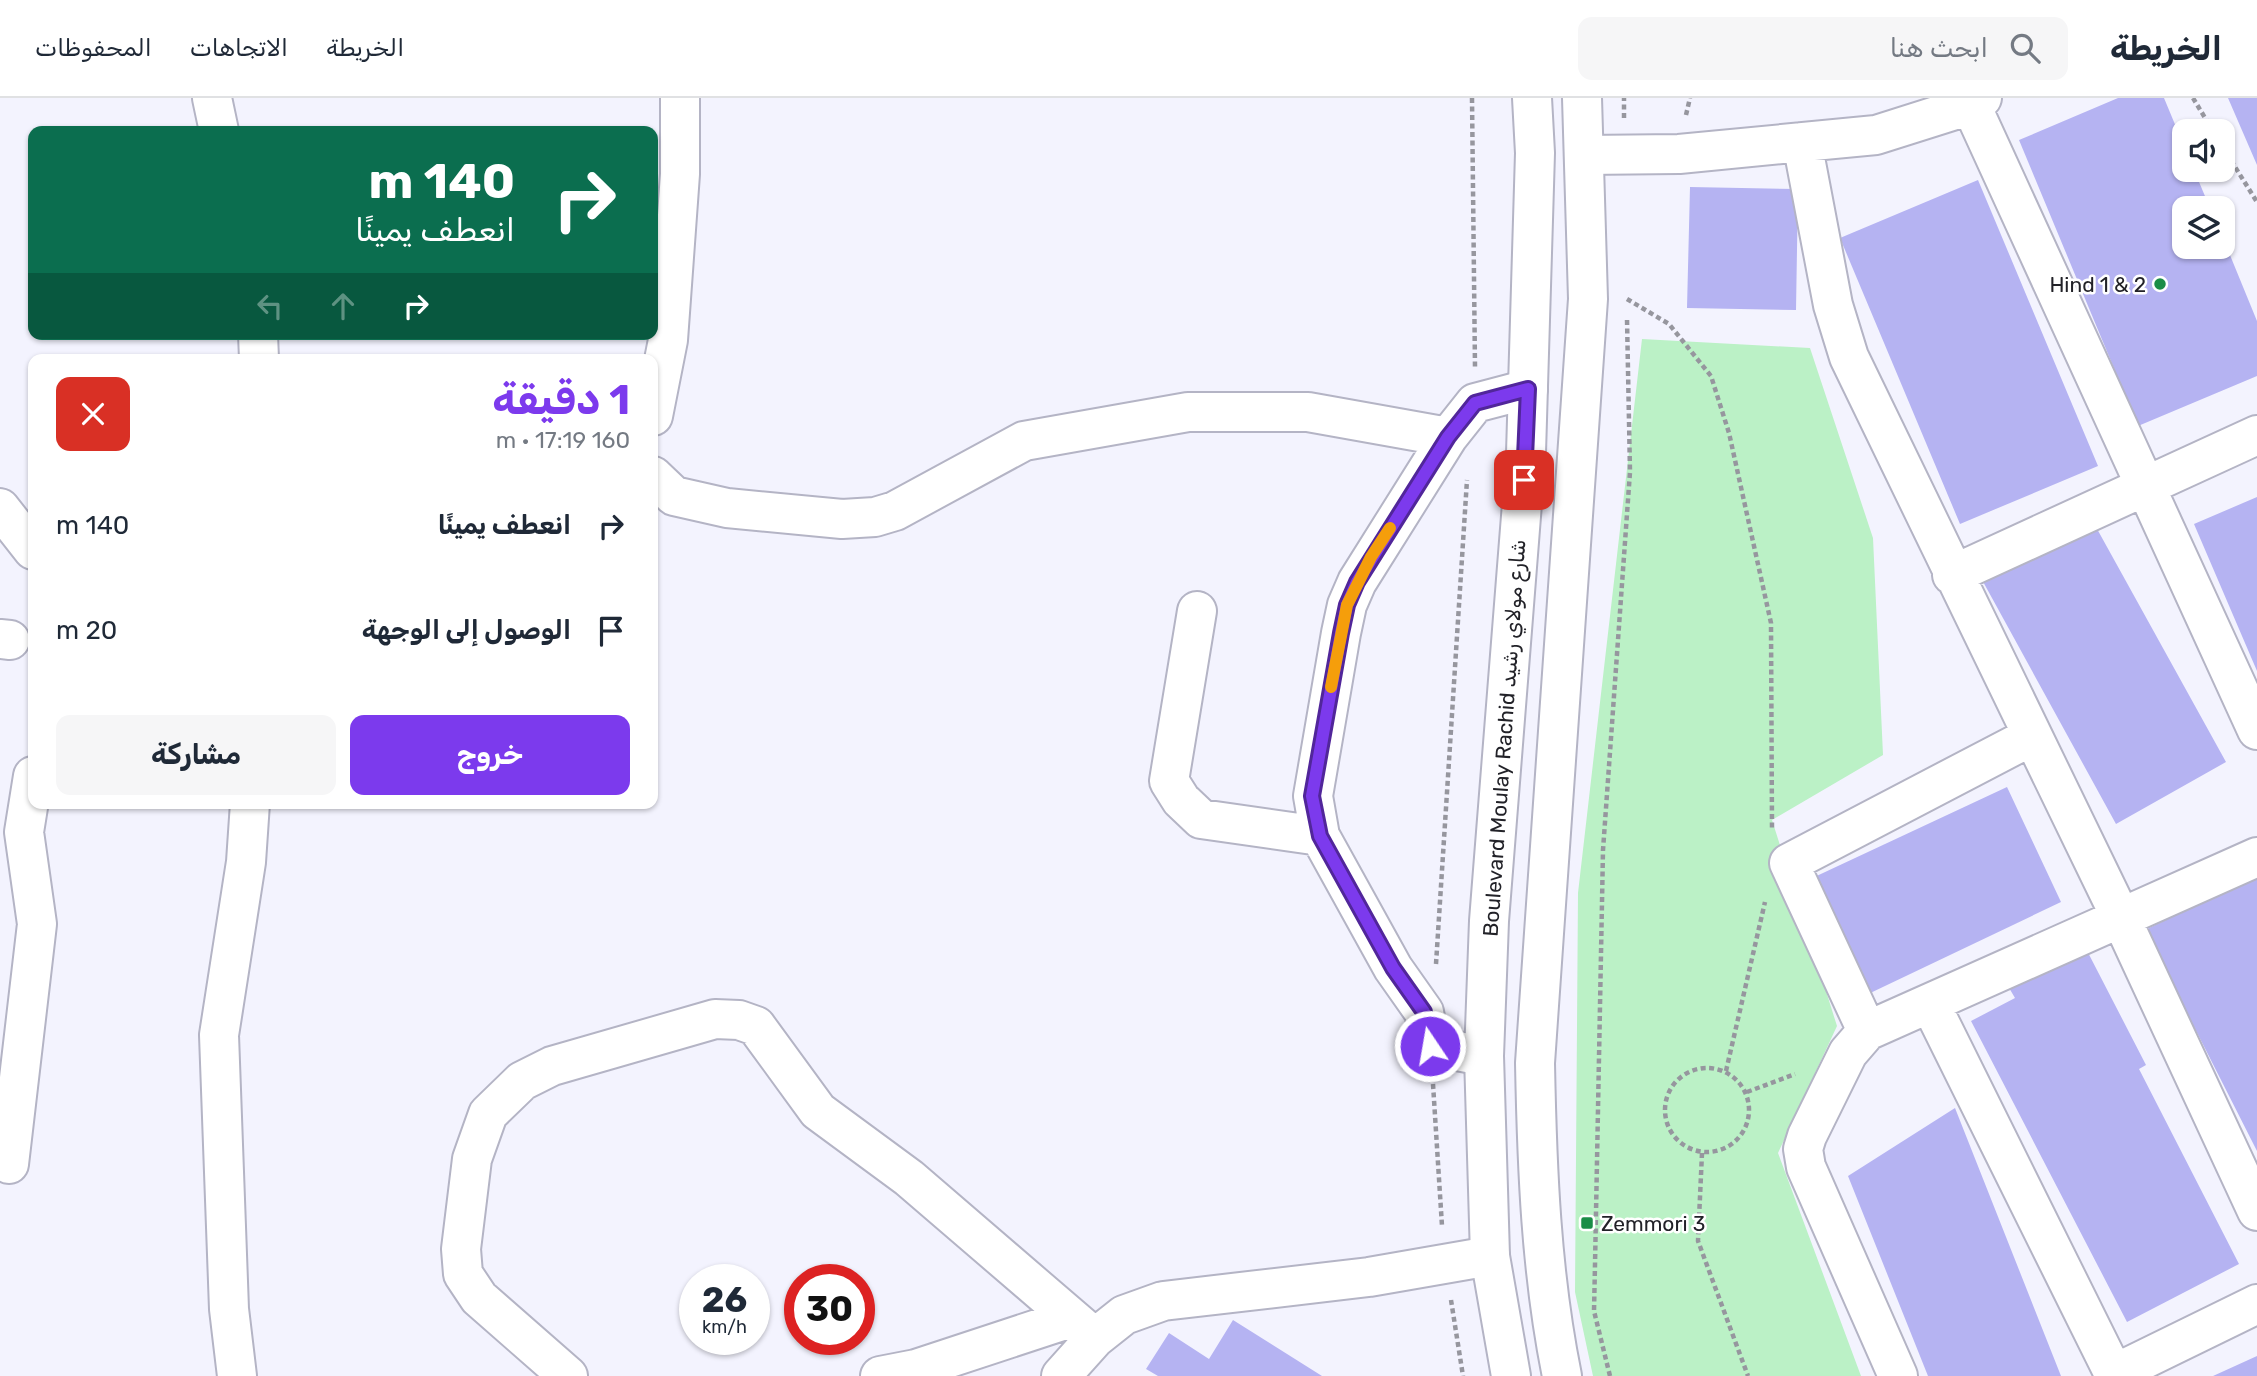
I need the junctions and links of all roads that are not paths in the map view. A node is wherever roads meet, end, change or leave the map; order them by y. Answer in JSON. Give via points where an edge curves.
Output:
{"nodes":[{"id":1,"x":212,"y":98,"type":"edge"},
{"id":2,"x":680,"y":98,"type":"edge"},
{"id":3,"x":1532,"y":98,"type":"edge"},
{"id":4,"x":1582,"y":98,"type":"edge"},
{"id":5,"x":1976,"y":102,"type":"edge"},
{"id":6,"x":1921,"y":109,"type":"edge"},
{"id":7,"x":218,"y":126,"type":"edge"},
{"id":8,"x":1802,"y":142,"type":"junction"},
{"id":9,"x":1584,"y":155,"type":"junction"},
{"id":10,"x":1528,"y":389,"type":"junction"},
{"id":11,"x":658,"y":391,"type":"edge"},
{"id":12,"x":2257,"y":435,"type":"edge"},
{"id":13,"x":1448,"y":437,"type":"junction"},
{"id":14,"x":658,"y":481,"type":"edge"},
{"id":15,"x":2147,"y":486,"type":"junction"},
{"id":16,"x":0,"y":508,"type":"edge"},
{"id":17,"x":28,"y":544,"type":"edge"},
{"id":18,"x":1952,"y":575,"type":"junction"},
{"id":19,"x":1196,"y":611,"type":"dead end"},
{"id":20,"x":2257,"y":730,"type":"edge"},
{"id":21,"x":2032,"y":736,"type":"junction"},
{"id":22,"x":28,"y":807,"type":"edge"},
{"id":23,"x":250,"y":809,"type":"edge"},
{"id":24,"x":1320,"y":836,"type":"junction"},
{"id":25,"x":2257,"y":857,"type":"edge"},
{"id":26,"x":2121,"y":918,"type":"junction"},
{"id":27,"x":1930,"y":1003,"type":"junction"},
{"id":28,"x":1867,"y":1031,"type":"junction"},
{"id":29,"x":1484,"y":1056,"type":"junction"},
{"id":30,"x":9,"y":1164,"type":"dead end"},
{"id":31,"x":2257,"y":1211,"type":"edge"},
{"id":32,"x":1490,"y":1256,"type":"junction"},
{"id":33,"x":2257,"y":1304,"type":"edge"},
{"id":34,"x":1083,"y":1328,"type":"junction"},
{"id":35,"x":2115,"y":1375,"type":"edge"},
{"id":36,"x":237,"y":1376,"type":"edge"},
{"id":37,"x":568,"y":1376,"type":"edge"},
{"id":38,"x":880,"y":1376,"type":"edge"},
{"id":39,"x":1061,"y":1376,"type":"edge"},
{"id":40,"x":1511,"y":1376,"type":"edge"},
{"id":41,"x":1562,"y":1376,"type":"edge"},
{"id":42,"x":1898,"y":1376,"type":"edge"}],
"edges":[{"from":1,"to":7,"type":"street"},
{"from":2,"to":11,"type":"street","via":[[680,174],[668,340]]},
{"from":3,"to":10,"type":"street","name":"Boulevard Moulay Rachid شارع مولاي رشيد","via":[[1535,153]]},
{"from":4,"to":9,"type":"street"},
{"from":5,"to":6,"type":"street"},
{"from":5,"to":15,"type":"street"},
{"from":6,"to":8,"type":"street","via":[[1876,135]]},
{"from":8,"to":9,"type":"street","via":[[1679,154]]},
{"from":8,"to":18,"type":"street","via":[[1833,305],[1849,357]]},
{"from":9,"to":41,"type":"street","via":[[1587,312],[1535,1063],[1543,1238],[1551,1323]]},
{"from":10,"to":13,"type":"street","via":[[1475,403]]},
{"from":10,"to":29,"type":"street","name":"Boulevard Moulay Rachid شارع مولاي رشيد","via":[[1489,921]]},
{"from":12,"to":15,"type":"street"},
{"from":13,"to":14,"type":"street","via":[[1308,412],[1188,412],[1024,441],[895,511],[875,517],[830,518],[727,508],[674,496]]},
{"from":13,"to":24,"type":"street","via":[[1371,557],[1347,605],[1312,796]]},
{"from":15,"to":18,"type":"street"},
{"from":15,"to":20,"type":"street"},
{"from":16,"to":17,"type":"street"},
{"from":18,"to":21,"type":"street"},
{"from":19,"to":24,"type":"street","via":[[1169,781],[1201,820]]},
{"from":21,"to":26,"type":"street"},
{"from":21,"to":28,"type":"street","via":[[1780,847]]},
{"from":22,"to":30,"type":"street","via":[[24,832],[37,924]]},
{"from":23,"to":36,"type":"street","via":[[246,862],[219,1035],[229,1309]]},
{"from":24,"to":29,"type":"street","via":[[1393,968],[1424,1012],[1430,1046]]},
{"from":25,"to":26,"type":"street"},
{"from":26,"to":27,"type":"street"},
{"from":26,"to":31,"type":"street"},
{"from":27,"to":28,"type":"street"},
{"from":27,"to":35,"type":"street"},
{"from":28,"to":42,"type":"street","via":[[1848,1054],[1803,1149],[1806,1167]]},
{"from":29,"to":32,"type":"street","name":"Boulevard Moulay Rachid شارع مولاي رشيد"},
{"from":32,"to":34,"type":"street","via":[[1369,1277],[1163,1301]]},
{"from":32,"to":40,"type":"street","name":"Boulevard Moulay Rachid شارع مولاي رشيد"},
{"from":33,"to":35,"type":"street"},
{"from":34,"to":37,"type":"street","via":[[909,1178],[818,1111],[756,1027],[739,1020],[715,1019],[552,1066],[522,1081],[488,1114],[472,1159],[461,1248],[463,1274],[479,1298]]},
{"from":34,"to":38,"type":"street"},
{"from":34,"to":39,"type":"street"}]}
